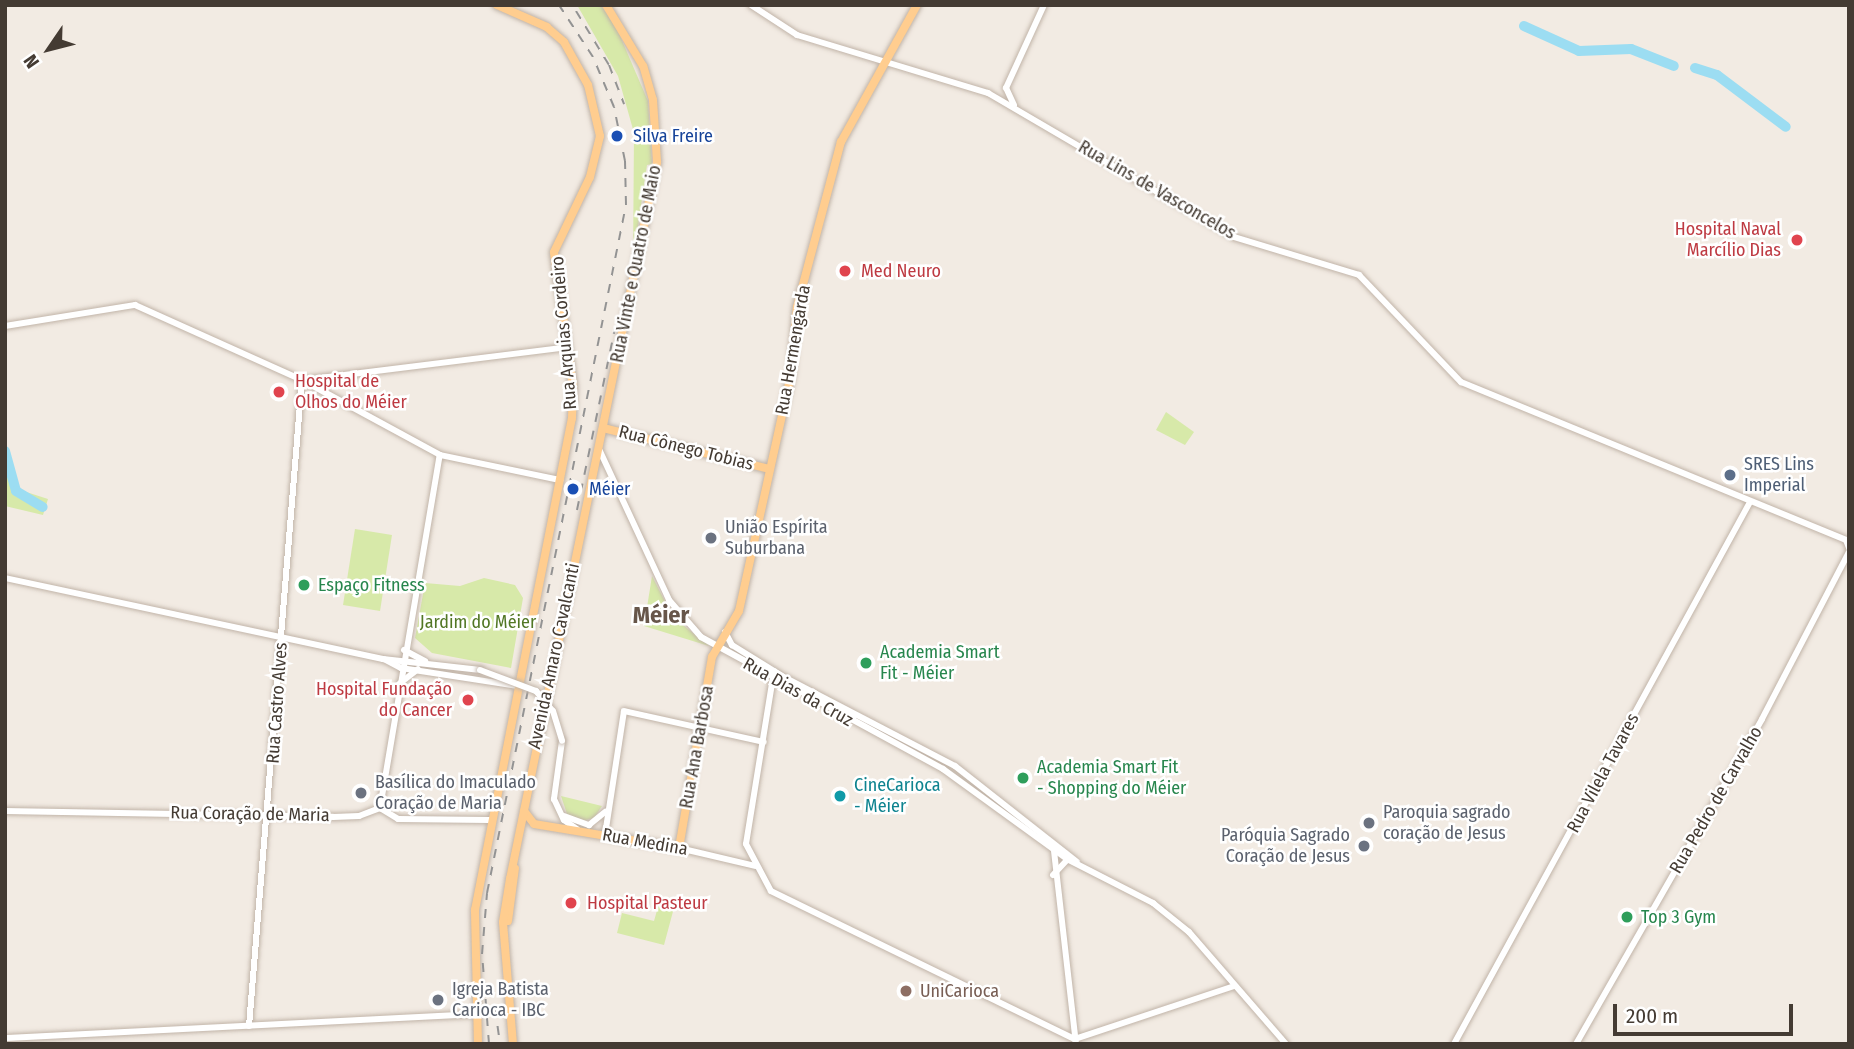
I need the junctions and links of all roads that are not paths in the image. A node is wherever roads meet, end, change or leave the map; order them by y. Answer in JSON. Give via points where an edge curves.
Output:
{"nodes":[{"id":1,"x":497,"y":5,"type":"edge"},
{"id":2,"x":607,"y":5,"type":"edge"},
{"id":3,"x":751,"y":5,"type":"edge"},
{"id":4,"x":917,"y":5,"type":"edge"},
{"id":5,"x":1044,"y":5,"type":"edge"},
{"id":6,"x":891,"y":60,"type":"junction"},
{"id":7,"x":1006,"y":88,"type":"junction"},
{"id":8,"x":988,"y":93,"type":"junction"},
{"id":9,"x":1014,"y":106,"type":"junction"},
{"id":10,"x":5,"y":326,"type":"edge"},
{"id":11,"x":568,"y":347,"type":"junction"},
{"id":12,"x":302,"y":380,"type":"junction"},
{"id":13,"x":603,"y":428,"type":"junction"},
{"id":14,"x":599,"y":449,"type":"junction"},
{"id":15,"x":440,"y":455,"type":"junction"},
{"id":16,"x":770,"y":469,"type":"junction"},
{"id":17,"x":560,"y":480,"type":"junction"},
{"id":18,"x":1750,"y":502,"type":"junction"},
{"id":19,"x":1846,"y":540,"type":"joint"},
{"id":20,"x":1849,"y":550,"type":"edge"},
{"id":21,"x":5,"y":578,"type":"edge"},
{"id":22,"x":725,"y":632,"type":"junction"},
{"id":23,"x":281,"y":637,"type":"junction"},
{"id":24,"x":715,"y":646,"type":"junction"},
{"id":25,"x":404,"y":650,"type":"junction"},
{"id":26,"x":427,"y":662,"type":"junction"},
{"id":27,"x":402,"y":664,"type":"junction"},
{"id":28,"x":418,"y":669,"type":"junction"},
{"id":29,"x":774,"y":671,"type":"junction"},
{"id":30,"x":773,"y":680,"type":"junction"},
{"id":31,"x":397,"y":685,"type":"junction"},
{"id":32,"x":517,"y":686,"type":"junction"},
{"id":33,"x":701,"y":730,"type":"junction"},
{"id":34,"x":764,"y":742,"type":"junction"},
{"id":35,"x":523,"y":804,"type":"junction"},
{"id":36,"x":380,"y":808,"type":"junction"},
{"id":37,"x":606,"y":810,"type":"junction"},
{"id":38,"x":5,"y":811,"type":"edge"},
{"id":39,"x":558,"y":812,"type":"junction"},
{"id":40,"x":269,"y":816,"type":"junction"},
{"id":41,"x":489,"y":821,"type":"junction"},
{"id":42,"x":534,"y":824,"type":"junction"},
{"id":43,"x":586,"y":833,"type":"junction"},
{"id":44,"x":605,"y":835,"type":"junction"},
{"id":45,"x":516,"y":842,"type":"junction"},
{"id":46,"x":746,"y":844,"type":"junction"},
{"id":47,"x":680,"y":848,"type":"junction"},
{"id":48,"x":1054,"y":850,"type":"junction"},
{"id":49,"x":1070,"y":857,"type":"junction"},
{"id":50,"x":734,"y":858,"type":"junction"},
{"id":51,"x":514,"y":864,"type":"junction"},
{"id":52,"x":755,"y":866,"type":"junction"},
{"id":53,"x":1053,"y":875,"type":"junction"},
{"id":54,"x":510,"y":878,"type":"junction"},
{"id":55,"x":512,"y":905,"type":"junction"},
{"id":56,"x":504,"y":937,"type":"junction"},
{"id":57,"x":1234,"y":986,"type":"junction"},
{"id":58,"x":474,"y":1014,"type":"junction"},
{"id":59,"x":248,"y":1026,"type":"junction"},
{"id":60,"x":5,"y":1038,"type":"edge"},
{"id":61,"x":1076,"y":1041,"type":"edge"},
{"id":62,"x":478,"y":1044,"type":"edge"},
{"id":63,"x":513,"y":1044,"type":"edge"},
{"id":64,"x":1286,"y":1044,"type":"edge"},
{"id":65,"x":1454,"y":1044,"type":"edge"},
{"id":66,"x":1576,"y":1044,"type":"edge"}],
"edges":[{"from":1,"to":11,"type":"main road","name":"Rua Arquias Cordeiro","via":[[547,27],[564,42],[584,73],[598,123],[595,163],[554,253]]},
{"from":2,"to":13,"type":"main road","name":"Rua Vinte e Quatro de Maio","via":[[643,66],[653,100],[657,152]]},
{"from":3,"to":6,"type":"street","name":"Rua Lins de Vasconcelos","via":[[797,35]]},
{"from":4,"to":6,"type":"main road","name":"Rua Hermengarda"},
{"from":5,"to":7,"type":"street"},
{"from":6,"to":8,"type":"street","name":"Rua Lins de Vasconcelos"},
{"from":6,"to":16,"type":"main road","name":"Rua Hermengarda","via":[[841,142],[797,307],[795,355]]},
{"from":7,"to":8,"type":"street"},
{"from":7,"to":9,"type":"street"},
{"from":8,"to":9,"type":"street","name":"Rua Lins de Vasconcelos"},
{"from":9,"to":18,"type":"street","name":"Rua Lins de Vasconcelos","via":[[1234,237],[1359,275],[1461,382]]},
{"from":10,"to":12,"type":"street","via":[[135,305]]},
{"from":11,"to":12,"type":"street"},
{"from":11,"to":17,"type":"main road","name":"Rua Arquias Cordeiro","via":[[573,404]]},
{"from":12,"to":15,"type":"street"},
{"from":12,"to":23,"type":"street","name":"Rua Castro Alves"},
{"from":13,"to":14,"type":"main road","name":"Rua Vinte e Quatro de Maio"},
{"from":13,"to":16,"type":"main road","name":"Rua Cônego Tobias"},
{"from":14,"to":24,"type":"street","name":"Rua Dias da Cruz","via":[[669,600]]},
{"from":14,"to":35,"type":"main road","name":"Avenida Amaro Cavalcanti"},
{"from":15,"to":17,"type":"street"},
{"from":15,"to":25,"type":"street"},
{"from":16,"to":22,"type":"main road","name":"Rua Hermengarda","via":[[739,611]]},
{"from":17,"to":32,"type":"main road","name":"Rua Arquias Cordeiro"},
{"from":18,"to":19,"type":"street","name":"Rua Lins de Vasconcelos"},
{"from":18,"to":65,"type":"street","name":"Rua Vilela Tavares"},
{"from":19,"to":20,"type":"street","name":"Rua Pedro de Carvalho"},
{"from":20,"to":66,"type":"street","name":"Rua Pedro de Carvalho","via":[[1762,719]]},
{"from":21,"to":23,"type":"street"},
{"from":22,"to":24,"type":"main road","name":"Rua Hermengarda"},
{"from":22,"to":29,"type":"street","name":"Rua Dias da Cruz","via":[[732,645]]},
{"from":23,"to":27,"type":"street"},
{"from":23,"to":40,"type":"street","name":"Rua Castro Alves"},
{"from":24,"to":30,"type":"street","name":"Rua Dias da Cruz"},
{"from":24,"to":33,"type":"main road","name":"Rua Ana Barbosa"},
{"from":25,"to":26,"type":"street"},
{"from":25,"to":27,"type":"street"},
{"from":26,"to":27,"type":"street"},
{"from":26,"to":39,"type":"street","bridge":true,"via":[[480,670],[536,691],[552,711],[562,741],[554,799]]},
{"from":27,"to":28,"type":"street"},
{"from":27,"to":31,"type":"street"},
{"from":28,"to":31,"type":"street"},
{"from":28,"to":32,"type":"street"},
{"from":29,"to":30,"type":"street"},
{"from":29,"to":49,"type":"street","name":"Rua Dias da Cruz","via":[[943,758]]},
{"from":30,"to":34,"type":"street"},
{"from":30,"to":48,"type":"street","name":"Rua Dias da Cruz","via":[[943,769]]},
{"from":31,"to":36,"type":"street"},
{"from":32,"to":41,"type":"main road","name":"Rua Arquias Cordeiro"},
{"from":33,"to":34,"type":"street"},
{"from":33,"to":37,"type":"street","via":[[624,711]]},
{"from":33,"to":47,"type":"main road","name":"Rua Ana Barbosa"},
{"from":34,"to":46,"type":"street"},
{"from":35,"to":42,"type":"main road","via":[[527,819]]},
{"from":35,"to":45,"type":"main road","name":"Avenida Amaro Cavalcanti"},
{"from":36,"to":40,"type":"street","name":"Rua Coração de Maria","via":[[359,816]]},
{"from":36,"to":41,"type":"street","via":[[398,819]]},
{"from":37,"to":39,"type":"street","via":[[585,825]]},
{"from":37,"to":44,"type":"street"},
{"from":38,"to":40,"type":"street","name":"Rua Coração de Maria"},
{"from":39,"to":43,"type":"street"},
{"from":40,"to":59,"type":"street","name":"Rua Castro Alves"},
{"from":41,"to":58,"type":"main road","name":"Rua Arquias Cordeiro","via":[[475,910]]},
{"from":42,"to":43,"type":"main road","name":"Rua Medina"},
{"from":42,"to":45,"type":"main road"},
{"from":43,"to":44,"type":"main road","name":"Rua Medina"},
{"from":44,"to":47,"type":"main road","name":"Rua Medina"},
{"from":45,"to":51,"type":"main road","name":"Avenida Amaro Cavalcanti"},
{"from":46,"to":50,"type":"street"},
{"from":46,"to":52,"type":"street"},
{"from":47,"to":50,"type":"street","name":"Rua Medina"},
{"from":48,"to":49,"type":"street","name":"Rua Dias da Cruz"},
{"from":48,"to":53,"type":"street"},
{"from":49,"to":53,"type":"street"},
{"from":49,"to":57,"type":"street","name":"Rua Dias da Cruz","via":[[1180,923]]},
{"from":50,"to":52,"type":"street","name":"Rua Medina"},
{"from":51,"to":54,"type":"main road","name":"Avenida Amaro Cavalcanti"},
{"from":51,"to":55,"type":"main road","name":"Avenida Amaro Cavalcanti"},
{"from":52,"to":61,"type":"street","via":[[771,891]]},
{"from":53,"to":61,"type":"street"},
{"from":54,"to":55,"type":"main road"},
{"from":54,"to":56,"type":"main road","name":"Avenida Amaro Cavalcanti"},
{"from":55,"to":56,"type":"main road","name":"Avenida Amaro Cavalcanti"},
{"from":56,"to":63,"type":"main road","name":"Avenida Amaro Cavalcanti"},
{"from":57,"to":61,"type":"street"},
{"from":57,"to":64,"type":"street","name":"Rua Dias da Cruz"},
{"from":58,"to":59,"type":"street"},
{"from":58,"to":62,"type":"main road","name":"Rua Arquias Cordeiro"},
{"from":59,"to":60,"type":"street"}]}
